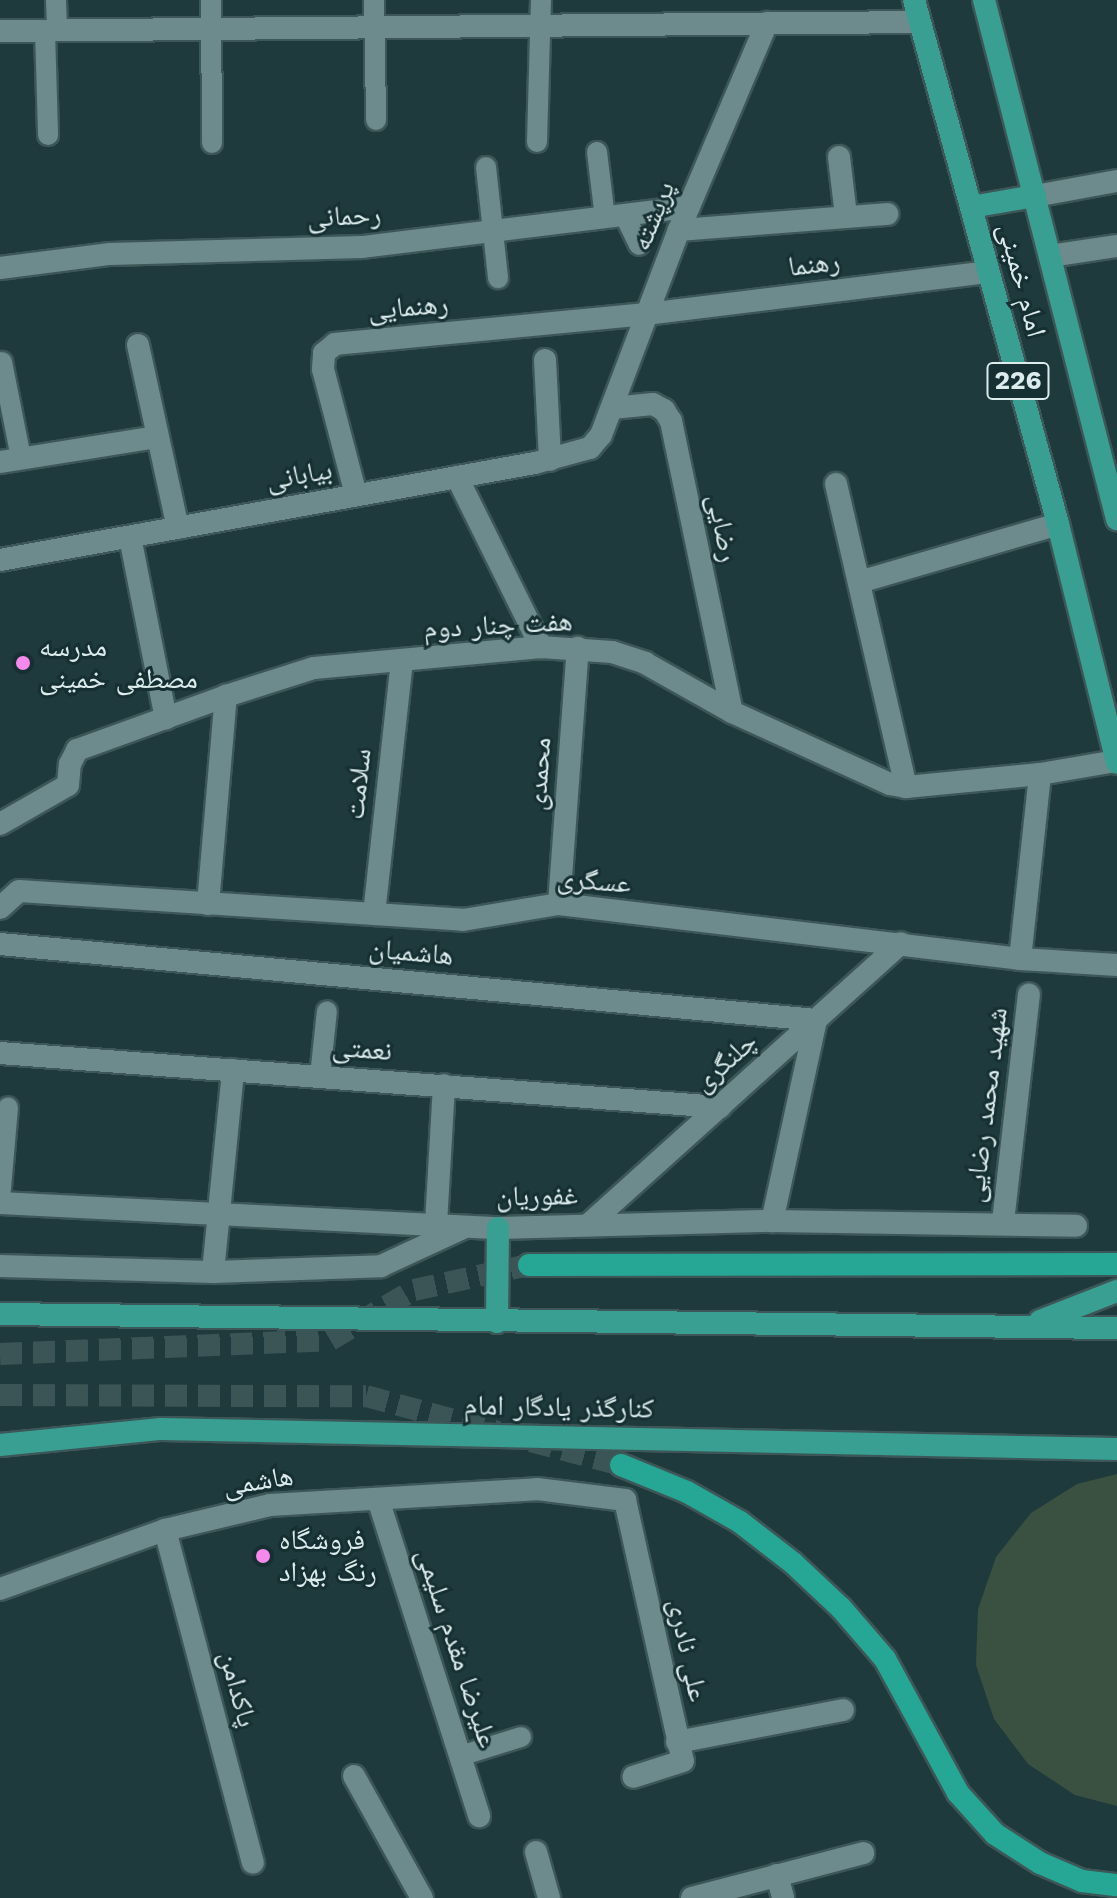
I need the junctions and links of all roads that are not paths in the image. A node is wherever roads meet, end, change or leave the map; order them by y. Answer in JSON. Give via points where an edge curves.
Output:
{"nodes":[{"id":1,"x":56,"y":0,"type":"edge"},
{"id":2,"x":211,"y":0,"type":"edge"},
{"id":3,"x":374,"y":0,"type":"edge"},
{"id":4,"x":541,"y":0,"type":"edge"},
{"id":5,"x":984,"y":0,"type":"edge"},
{"id":6,"x":917,"y":11,"type":"edge"},
{"id":7,"x":767,"y":23,"type":"junction"},
{"id":8,"x":541,"y":26,"type":"junction"},
{"id":9,"x":374,"y":28,"type":"junction"},
{"id":10,"x":211,"y":29,"type":"junction"},
{"id":11,"x":0,"y":31,"type":"edge"},
{"id":12,"x":51,"y":31,"type":"junction"},
{"id":13,"x":376,"y":120,"type":"dead end"},
{"id":14,"x":48,"y":135,"type":"dead end"},
{"id":15,"x":537,"y":142,"type":"dead end"},
{"id":16,"x":212,"y":143,"type":"dead end"},
{"id":17,"x":597,"y":152,"type":"dead end"},
{"id":18,"x":839,"y":157,"type":"dead end"},
{"id":19,"x":486,"y":167,"type":"dead end"},
{"id":20,"x":1117,"y":181,"type":"edge"},
{"id":21,"x":1035,"y":196,"type":"junction"},
{"id":22,"x":689,"y":207,"type":"junction"},
{"id":23,"x":971,"y":207,"type":"junction"},
{"id":24,"x":887,"y":214,"type":"dead end"},
{"id":25,"x":846,"y":216,"type":"junction"},
{"id":26,"x":615,"y":217,"type":"junction"},
{"id":27,"x":679,"y":230,"type":"junction"},
{"id":28,"x":494,"y":233,"type":"junction"},
{"id":29,"x":639,"y":245,"type":"dead end"},
{"id":30,"x":1117,"y":246,"type":"edge"},
{"id":31,"x":1050,"y":256,"type":"junction"},
{"id":32,"x":0,"y":268,"type":"edge"},
{"id":33,"x":988,"y":272,"type":"junction"},
{"id":34,"x":498,"y":278,"type":"dead end"},
{"id":35,"x":646,"y":314,"type":"junction"},
{"id":36,"x":138,"y":345,"type":"dead end"},
{"id":37,"x":545,"y":360,"type":"dead end"},
{"id":38,"x":2,"y":362,"type":"edge"},
{"id":39,"x":612,"y":408,"type":"junction"},
{"id":40,"x":601,"y":435,"type":"joint"},
{"id":41,"x":156,"y":437,"type":"junction"},
{"id":42,"x":10,"y":460,"type":"edge"},
{"id":43,"x":550,"y":460,"type":"junction"},
{"id":44,"x":457,"y":477,"type":"junction"},
{"id":45,"x":836,"y":484,"type":"dead end"},
{"id":46,"x":356,"y":495,"type":"junction"},
{"id":47,"x":1117,"y":519,"type":"edge"},
{"id":48,"x":1058,"y":524,"type":"junction"},
{"id":49,"x":178,"y":528,"type":"junction"},
{"id":50,"x":130,"y":537,"type":"junction"},
{"id":51,"x":0,"y":560,"type":"edge"},
{"id":52,"x":859,"y":582,"type":"junction"},
{"id":53,"x":541,"y":647,"type":"junction"},
{"id":54,"x":578,"y":648,"type":"junction"},
{"id":55,"x":402,"y":661,"type":"junction"},
{"id":56,"x":226,"y":696,"type":"junction"},
{"id":57,"x":732,"y":712,"type":"junction"},
{"id":58,"x":166,"y":718,"type":"junction"},
{"id":59,"x":1117,"y":762,"type":"edge"},
{"id":60,"x":1040,"y":774,"type":"junction"},
{"id":61,"x":906,"y":787,"type":"junction"},
{"id":62,"x":0,"y":824,"type":"edge"},
{"id":63,"x":208,"y":904,"type":"junction"},
{"id":64,"x":559,"y":904,"type":"junction"},
{"id":65,"x":0,"y":908,"type":"edge"},
{"id":66,"x":374,"y":914,"type":"junction"},
{"id":67,"x":901,"y":943,"type":"junction"},
{"id":68,"x":0,"y":944,"type":"edge"},
{"id":69,"x":1020,"y":959,"type":"junction"},
{"id":70,"x":1117,"y":965,"type":"edge"},
{"id":71,"x":1029,"y":994,"type":"dead end"},
{"id":72,"x":327,"y":1011,"type":"dead end"},
{"id":73,"x":816,"y":1020,"type":"junction"},
{"id":74,"x":0,"y":1053,"type":"edge"},
{"id":75,"x":233,"y":1070,"type":"junction"},
{"id":76,"x":320,"y":1076,"type":"junction"},
{"id":77,"x":444,"y":1085,"type":"junction"},
{"id":78,"x":8,"y":1107,"type":"dead end"},
{"id":79,"x":720,"y":1107,"type":"junction"},
{"id":80,"x":0,"y":1201,"type":"edge"},
{"id":81,"x":219,"y":1214,"type":"junction"},
{"id":82,"x":772,"y":1221,"type":"junction"},
{"id":83,"x":1003,"y":1222,"type":"junction"},
{"id":84,"x":436,"y":1224,"type":"junction"},
{"id":85,"x":588,"y":1225,"type":"junction"},
{"id":86,"x":468,"y":1226,"type":"junction"},
{"id":87,"x":1076,"y":1226,"type":"dead end"},
{"id":88,"x":498,"y":1228,"type":"junction"},
{"id":89,"x":1117,"y":1264,"type":"edge"},
{"id":90,"x":529,"y":1265,"type":"tunnel mouth"},
{"id":91,"x":0,"y":1266,"type":"edge"},
{"id":92,"x":213,"y":1272,"type":"junction"},
{"id":93,"x":1117,"y":1291,"type":"edge"},
{"id":94,"x":0,"y":1314,"type":"edge"},
{"id":95,"x":497,"y":1322,"type":"junction"},
{"id":96,"x":1014,"y":1328,"type":"junction"},
{"id":97,"x":1117,"y":1328,"type":"edge"},
{"id":98,"x":0,"y":1445,"type":"edge"},
{"id":99,"x":1117,"y":1449,"type":"edge"},
{"id":100,"x":621,"y":1465,"type":"tunnel mouth"},
{"id":101,"x":378,"y":1499,"type":"junction"},
{"id":102,"x":625,"y":1500,"type":"joint"},
{"id":103,"x":165,"y":1530,"type":"junction"},
{"id":104,"x":0,"y":1589,"type":"edge"},
{"id":105,"x":843,"y":1710,"type":"dead end"},
{"id":106,"x":521,"y":1737,"type":"dead end"},
{"id":107,"x":677,"y":1742,"type":"junction"},
{"id":108,"x":460,"y":1756,"type":"junction"},
{"id":109,"x":354,"y":1776,"type":"dead end"},
{"id":110,"x":633,"y":1777,"type":"dead end"},
{"id":111,"x":479,"y":1816,"type":"dead end"},
{"id":112,"x":536,"y":1852,"type":"dead end"},
{"id":113,"x":863,"y":1853,"type":"dead end"},
{"id":114,"x":253,"y":1863,"type":"dead end"},
{"id":115,"x":777,"y":1875,"type":"junction"},
{"id":116,"x":1117,"y":1885,"type":"edge"},
{"id":117,"x":422,"y":1898,"type":"edge"},
{"id":118,"x":549,"y":1898,"type":"edge"},
{"id":119,"x":692,"y":1898,"type":"edge"},
{"id":120,"x":783,"y":1898,"type":"edge"}],
"edges":[{"from":1,"to":12,"type":"lane"},
{"from":2,"to":10,"type":"lane"},
{"from":3,"to":9,"type":"lane"},
{"from":4,"to":8,"type":"lane"},
{"from":5,"to":21,"type":"main road","name":"امام خمینی","number":"226"},
{"from":6,"to":7,"type":"street"},
{"from":6,"to":23,"type":"main road","name":"امام خمینی","number":"226"},
{"from":7,"to":8,"type":"street"},
{"from":7,"to":22,"type":"street","name":"پرپشته"},
{"from":8,"to":9,"type":"street"},
{"from":8,"to":15,"type":"lane"},
{"from":9,"to":10,"type":"street"},
{"from":9,"to":13,"type":"lane"},
{"from":10,"to":12,"type":"street"},
{"from":10,"to":16,"type":"lane"},
{"from":11,"to":12,"type":"street"},
{"from":12,"to":14,"type":"lane"},
{"from":17,"to":26,"type":"lane"},
{"from":18,"to":25,"type":"street"},
{"from":19,"to":28,"type":"lane"},
{"from":20,"to":21,"type":"street"},
{"from":21,"to":23,"type":"main road"},
{"from":21,"to":31,"type":"main road","name":"امام خمینی","number":"226"},
{"from":22,"to":26,"type":"street","name":"رحمانی"},
{"from":22,"to":27,"type":"street","name":"پرپشته"},
{"from":23,"to":33,"type":"main road","name":"امام خمینی","number":"226"},
{"from":24,"to":25,"type":"street"},
{"from":25,"to":27,"type":"street"},
{"from":26,"to":28,"type":"street","name":"رحمانی"},
{"from":26,"to":29,"type":"lane"},
{"from":27,"to":35,"type":"street","name":"پرپشته"},
{"from":28,"to":32,"type":"street","name":"رحمانی","via":[[362,247],[110,254]]},
{"from":28,"to":34,"type":"lane"},
{"from":30,"to":31,"type":"street"},
{"from":31,"to":47,"type":"main road","name":"امام خمینی","number":"226"},
{"from":33,"to":35,"type":"street","name":"رهنما"},
{"from":33,"to":48,"type":"main road","name":"امام خمینی","number":"226"},
{"from":35,"to":39,"type":"street","name":"پرپشته"},
{"from":35,"to":46,"type":"street","name":"رهنمایی","via":[[335,344],[324,353],[323,369]]},
{"from":36,"to":41,"type":"street"},
{"from":37,"to":43,"type":"street"},
{"from":38,"to":42,"type":"lane"},
{"from":39,"to":40,"type":"street","name":"پرپشته"},
{"from":39,"to":57,"type":"street","name":"رضایی","via":[[653,404],[671,421]]},
{"from":40,"to":43,"type":"street","name":"بیابانی","via":[[590,448]]},
{"from":41,"to":42,"type":"street"},
{"from":41,"to":49,"type":"street"},
{"from":43,"to":44,"type":"street","name":"بیابانی"},
{"from":44,"to":46,"type":"street","name":"بیابانی"},
{"from":44,"to":53,"type":"street"},
{"from":45,"to":52,"type":"street"},
{"from":46,"to":49,"type":"street","name":"بیابانی"},
{"from":48,"to":52,"type":"street"},
{"from":48,"to":59,"type":"main road","name":"امام خمینی","number":"226"},
{"from":49,"to":50,"type":"street","name":"بیابانی"},
{"from":50,"to":51,"type":"street","name":"بیابانی"},
{"from":50,"to":58,"type":"street"},
{"from":52,"to":61,"type":"street"},
{"from":53,"to":54,"type":"street","name":"هفت چنار دوم"},
{"from":53,"to":55,"type":"street","name":"هفت چنار دوم"},
{"from":54,"to":57,"type":"street","name":"هفت چنار دوم","via":[[645,663]]},
{"from":54,"to":64,"type":"street","name":"محمدی"},
{"from":55,"to":56,"type":"street","name":"هفت چنار دوم","via":[[314,668]]},
{"from":55,"to":66,"type":"street","name":"سلامت"},
{"from":56,"to":58,"type":"street","name":"هفت چنار دوم"},
{"from":56,"to":63,"type":"street"},
{"from":57,"to":61,"type":"street","name":"هفت چنار دوم","via":[[873,779]]},
{"from":58,"to":62,"type":"street","name":"هفت چنار دوم","via":[[77,750],[68,785]]},
{"from":59,"to":60,"type":"street","name":"هفت چنار دوم"},
{"from":60,"to":61,"type":"street","name":"هفت چنار دوم"},
{"from":60,"to":69,"type":"street"},
{"from":63,"to":65,"type":"street","name":"عسگری","via":[[19,891]]},
{"from":63,"to":66,"type":"street","name":"عسگری"},
{"from":64,"to":66,"type":"street","name":"عسگری","via":[[463,920]]},
{"from":64,"to":67,"type":"street","name":"عسگری"},
{"from":67,"to":69,"type":"street","name":"عسگری"},
{"from":67,"to":73,"type":"street","name":"چلنگری"},
{"from":68,"to":73,"type":"street","name":"هاشمیان"},
{"from":69,"to":70,"type":"street","name":"عسگری"},
{"from":71,"to":83,"type":"street","name":"شهید محمد رضایی"},
{"from":72,"to":76,"type":"lane"},
{"from":73,"to":79,"type":"street","name":"چلنگری"},
{"from":73,"to":82,"type":"street"},
{"from":74,"to":75,"type":"street","name":"نعمتی"},
{"from":75,"to":76,"type":"street","name":"نعمتی"},
{"from":75,"to":81,"type":"street"},
{"from":76,"to":77,"type":"street","name":"نعمتی"},
{"from":77,"to":79,"type":"street","name":"نعمتی"},
{"from":77,"to":84,"type":"street"},
{"from":78,"to":80,"type":"lane"},
{"from":79,"to":85,"type":"street","name":"چلنگری"},
{"from":80,"to":81,"type":"street","name":"غفوریان"},
{"from":81,"to":84,"type":"street","name":"غفوریان"},
{"from":81,"to":92,"type":"street"},
{"from":82,"to":83,"type":"street","name":"غفوریان"},
{"from":82,"to":85,"type":"street","name":"غفوریان"},
{"from":83,"to":87,"type":"street","name":"غفوریان"},
{"from":84,"to":86,"type":"street","name":"غفوریان"},
{"from":85,"to":88,"type":"street","name":"غفوریان"},
{"from":86,"to":88,"type":"street","name":"غفوریان"},
{"from":86,"to":92,"type":"street","via":[[381,1266]]},
{"from":88,"to":95,"type":"main road"},
{"from":89,"to":90,"type":"highway"},
{"from":91,"to":92,"type":"street"},
{"from":93,"to":96,"type":"main road","via":[[1067,1314]]},
{"from":94,"to":95,"type":"main road"},
{"from":95,"to":96,"type":"main road"},
{"from":96,"to":97,"type":"main road"},
{"from":98,"to":99,"type":"main road","name":"کنارگذر یادگار امام","via":[[161,1429]]},
{"from":100,"to":116,"type":"highway","via":[[687,1492],[740,1522],[841,1608],[885,1659],[958,1793],[995,1834],[1040,1863],[1082,1881]]},
{"from":101,"to":102,"type":"street","name":"هاشمی","via":[[537,1489]]},
{"from":101,"to":103,"type":"street","name":"هاشمی","via":[[270,1505]]},
{"from":101,"to":108,"type":"street","name":"علیرضا مقدم سلیمی"},
{"from":102,"to":107,"type":"street","name":"علی نادری"},
{"from":103,"to":104,"type":"street","name":"هاشمی"},
{"from":103,"to":114,"type":"street","name":"پاکدامن"},
{"from":105,"to":107,"type":"street"},
{"from":106,"to":108,"type":"lane"},
{"from":107,"to":110,"type":"street","name":"علی نادری","via":[[683,1761]]},
{"from":108,"to":111,"type":"street","name":"علیرضا مقدم سلیمی"},
{"from":109,"to":117,"type":"street"},
{"from":112,"to":118,"type":"street"},
{"from":113,"to":115,"type":"street"},
{"from":115,"to":119,"type":"street"},
{"from":115,"to":120,"type":"street"}]}
